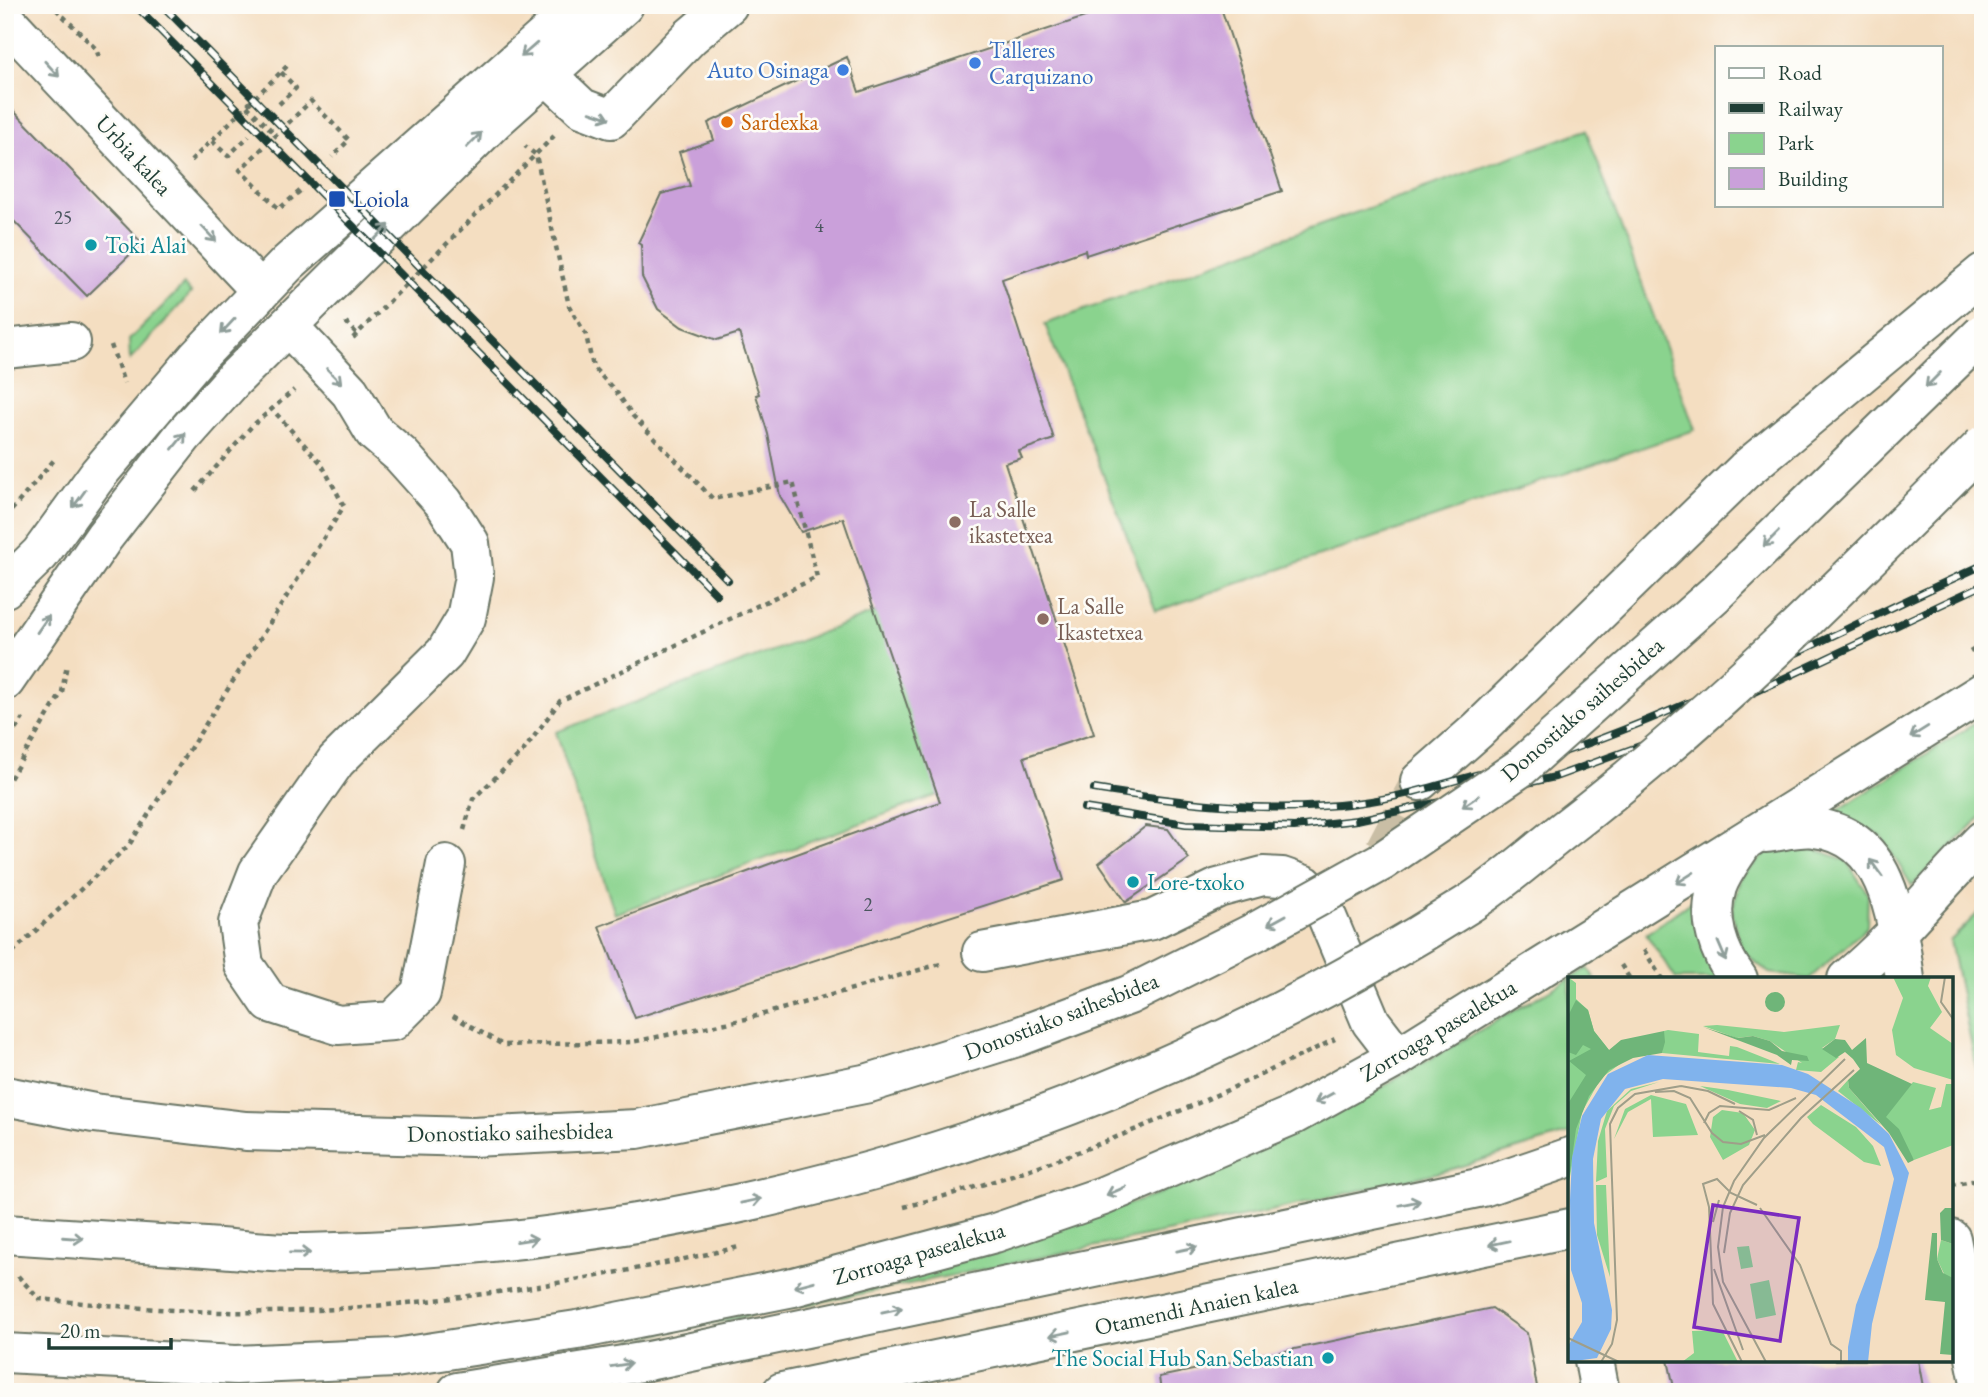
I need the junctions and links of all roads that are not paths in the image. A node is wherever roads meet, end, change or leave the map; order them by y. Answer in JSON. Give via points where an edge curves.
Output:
{"nodes":[{"id":1,"x":580,"y":5,"type":"edge"},
{"id":2,"x":624,"y":5,"type":"edge"},
{"id":3,"x":729,"y":5,"type":"edge"},
{"id":4,"x":5,"y":19,"type":"edge"},
{"id":5,"x":547,"y":74,"type":"junction"},
{"id":6,"x":1983,"y":273,"type":"edge"},
{"id":7,"x":261,"y":291,"type":"junction"},
{"id":8,"x":288,"y":326,"type":"junction"},
{"id":9,"x":1983,"y":333,"type":"edge"},
{"id":10,"x":71,"y":342,"type":"dead end"},
{"id":11,"x":5,"y":349,"type":"edge"},
{"id":12,"x":1983,"y":444,"type":"edge"},
{"id":13,"x":5,"y":588,"type":"edge"},
{"id":14,"x":5,"y":681,"type":"edge"},
{"id":15,"x":1983,"y":692,"type":"edge"},
{"id":16,"x":1420,"y":781,"type":"tunnel mouth"},
{"id":17,"x":1750,"y":838,"type":"junction"},
{"id":18,"x":1983,"y":840,"type":"edge"},
{"id":19,"x":1384,"y":850,"type":"tunnel mouth"},
{"id":20,"x":446,"y":864,"type":"road end"},
{"id":21,"x":1322,"y":905,"type":"junction"},
{"id":22,"x":1899,"y":932,"type":"junction"},
{"id":23,"x":982,"y":952,"type":"road end"},
{"id":24,"x":1737,"y":977,"type":"edge"},
{"id":25,"x":1849,"y":977,"type":"edge"},
{"id":26,"x":1905,"y":977,"type":"edge"},
{"id":27,"x":1398,"y":1058,"type":"junction"},
{"id":28,"x":5,"y":1096,"type":"edge"},
{"id":29,"x":1568,"y":1158,"type":"edge"},
{"id":30,"x":5,"y":1234,"type":"edge"},
{"id":31,"x":1568,"y":1235,"type":"edge"},
{"id":32,"x":1953,"y":1249,"type":"edge"},
{"id":33,"x":5,"y":1353,"type":"edge"},
{"id":34,"x":1594,"y":1362,"type":"edge"},
{"id":35,"x":457,"y":1392,"type":"edge"},
{"id":36,"x":782,"y":1392,"type":"edge"},
{"id":37,"x":1601,"y":1392,"type":"edge"},
{"id":38,"x":1982,"y":1392,"type":"edge"}],
"edges":[{"from":1,"to":7,"type":"main road","one_way":true,"via":[[309,242]]},
{"from":2,"to":5,"type":"main road"},
{"from":5,"to":3,"type":"main road","one_way":true,"via":[[582,108],[611,119],[690,37]]},
{"from":4,"to":7,"type":"main road","name":"Urbia kalea","one_way":true},
{"from":8,"to":5,"type":"main road","one_way":true},
{"from":6,"to":16,"type":"main road","via":[[1745,470]]},
{"from":7,"to":13,"type":"main road","one_way":true,"via":[[115,453],[40,554]]},
{"from":14,"to":8,"type":"main road","one_way":true,"via":[[104,537],[183,436]]},
{"from":8,"to":20,"type":"main road","one_way":true,"via":[[350,392],[373,432],[401,455],[444,503],[470,544],[474,577],[466,618],[445,653],[336,761],[258,872],[238,923],[244,965],[270,1003],[338,1025],[393,1021],[421,993]]},
{"from":9,"to":28,"type":"main road","name":"Donostiako saihesbidea","one_way":true,"bridge":true,"via":[[1715,594],[1520,768],[1381,862],[1129,995],[1017,1037],[869,1083],[637,1129],[473,1136],[246,1131],[94,1113]]},
{"from":10,"to":11,"type":"main road"},
{"from":30,"to":12,"type":"main road","one_way":true,"bridge":true,"via":[[302,1253],[516,1242],[808,1189],[1043,1118],[1195,1053],[1326,986],[1470,903],[1692,728],[1802,627]]},
{"from":15,"to":17,"type":"main road","name":"Zorroaga pasealekua","one_way":true},
{"from":22,"to":17,"type":"main road","one_way":true,"via":[[1882,874],[1865,852],[1845,837],[1812,827]]},
{"from":17,"to":24,"type":"main road","one_way":true,"via":[[1717,886],[1713,920],[1720,951]]},
{"from":17,"to":27,"type":"main road","name":"Zorroaga pasealekua","one_way":true},
{"from":18,"to":22,"type":"main road","via":[[1925,898]]},
{"from":19,"to":21,"type":"main road","via":[[1362,880]]},
{"from":21,"to":23,"type":"main road","via":[[1305,885],[1263,876],[1218,888],[1152,920]]},
{"from":21,"to":27,"type":"main road","via":[[1371,1022]]},
{"from":22,"to":25,"type":"main road"},
{"from":22,"to":26,"type":"main road"},
{"from":27,"to":33,"type":"main road","name":"Zorroaga pasealekua","one_way":true,"via":[[1293,1115],[1103,1196],[995,1233],[793,1287],[578,1330],[395,1358],[236,1365]]},
{"from":35,"to":29,"type":"main road","name":"Zorroaga pasealekua","one_way":true,"via":[[648,1361],[1483,1187]]},
{"from":31,"to":36,"type":"main road","name":"Otamendi Anaien kalea","one_way":true},
{"from":32,"to":38,"type":"main road"},
{"from":34,"to":37,"type":"main road"}]}
